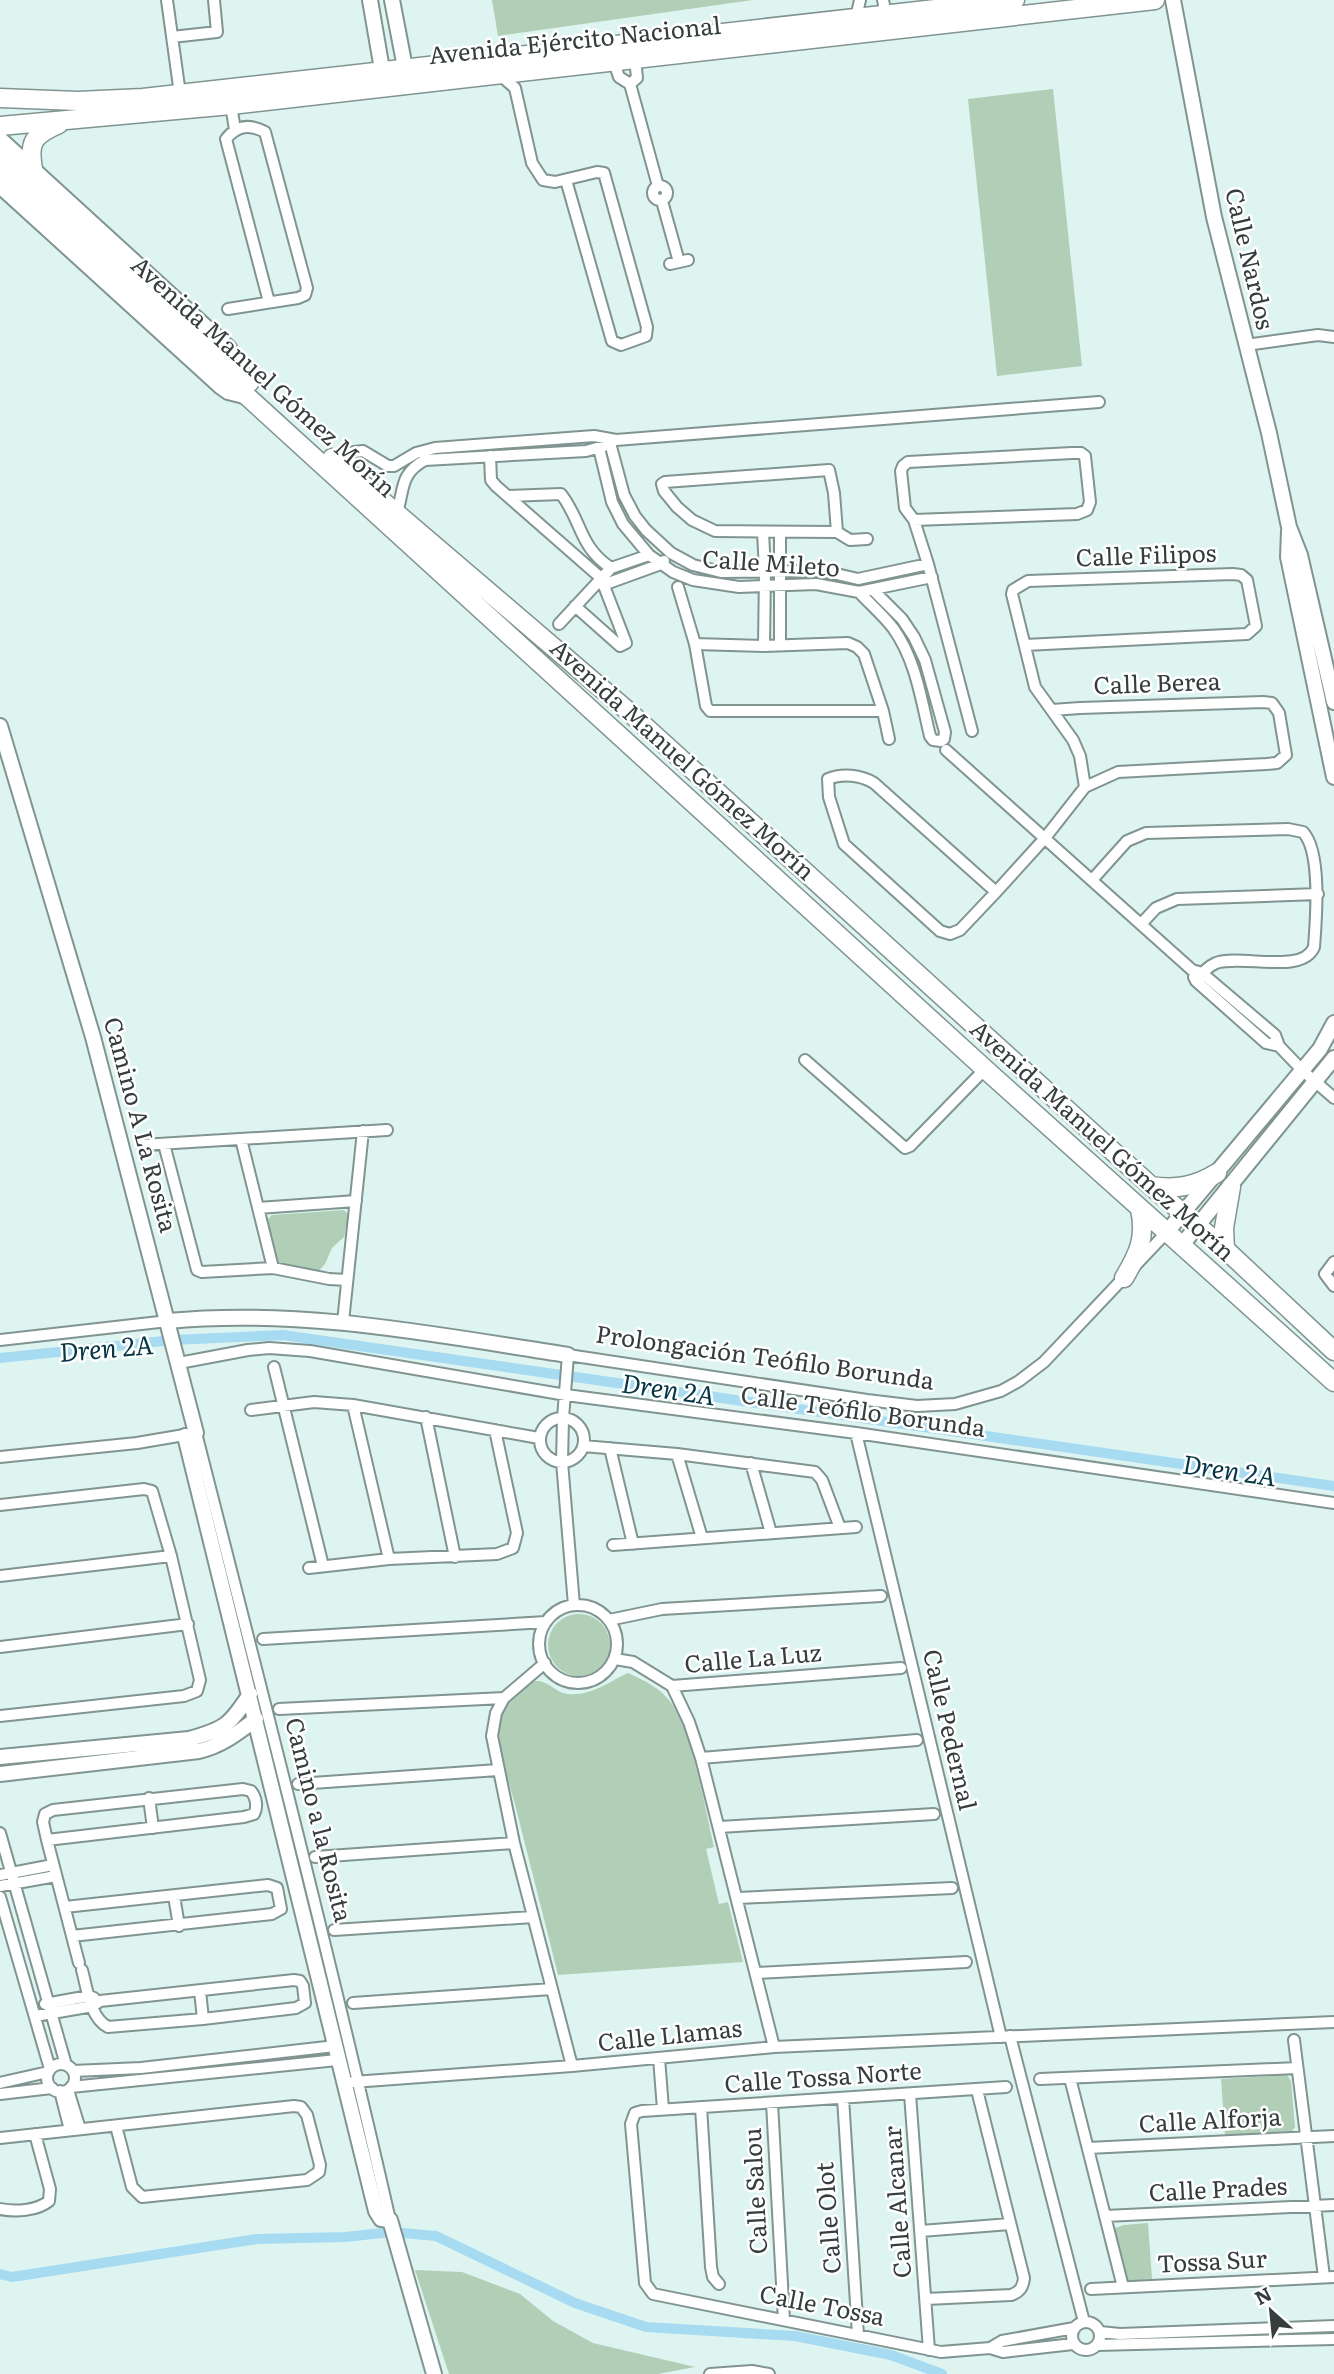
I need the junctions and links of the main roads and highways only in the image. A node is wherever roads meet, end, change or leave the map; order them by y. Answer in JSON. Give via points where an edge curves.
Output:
{"nodes":[{"id":1,"x":1015,"y":0,"type":"edge"},
{"id":2,"x":1156,"y":0,"type":"edge"},
{"id":3,"x":885,"y":7,"type":"edge"},
{"id":4,"x":407,"y":76,"type":"junction"},
{"id":5,"x":384,"y":78,"type":"junction"},
{"id":6,"x":0,"y":98,"type":"edge"},
{"id":7,"x":68,"y":120,"type":"junction"},
{"id":8,"x":0,"y":126,"type":"edge"},
{"id":9,"x":2,"y":146,"type":"edge"},
{"id":10,"x":33,"y":169,"type":"road end"},
{"id":11,"x":0,"y":171,"type":"edge"},
{"id":12,"x":125,"y":275,"type":"junction"},
{"id":13,"x":392,"y":519,"type":"junction"},
{"id":14,"x":1219,"y":1171,"type":"road end"},
{"id":15,"x":1233,"y":1184,"type":"road end"},
{"id":16,"x":1151,"y":1185,"type":"junction"},
{"id":17,"x":1140,"y":1209,"type":"junction"},
{"id":18,"x":1225,"y":1250,"type":"junction"},
{"id":19,"x":1124,"y":1278,"type":"road end"},
{"id":20,"x":1334,"y":1351,"type":"edge"},
{"id":21,"x":1334,"y":1382,"type":"edge"}],
"edges":[{"from":1,"to":3,"type":"main road","name":"Avenida Ejército Nacional"},
{"from":2,"to":4,"type":"main road","name":"Avenida Ejército Nacional","via":[[635,59],[520,82],[499,74]]},
{"from":3,"to":4,"type":"main road","name":"Avenida Ejército Nacional","via":[[856,18]]},
{"from":4,"to":5,"type":"main road","name":"Avenida Ejército Nacional"},
{"from":5,"to":6,"type":"main road","name":"Avenida Ejército Nacional","via":[[78,101]]},
{"from":5,"to":7,"type":"main road","name":"Avenida Ejército Nacional","via":[[238,104]]},
{"from":7,"to":8,"type":"main road","name":"Avenida Ejército Nacional"},
{"from":7,"to":10,"type":"main road","via":[[34,139],[30,150]]},
{"from":9,"to":12,"type":"main road","name":"Avenida Manuel Gómez Morín"},
{"from":11,"to":12,"type":"main road","name":"Avenida Manuel Gómez Morín"},
{"from":12,"to":13,"type":"main road","name":"Avenida Manuel Gómez Morín","via":[[250,398]]},
{"from":12,"to":13,"type":"main road","name":"Avenida Manuel Gómez Morín","via":[[243,375]]},
{"from":13,"to":16,"type":"main road","name":"Avenida Manuel Gómez Morín","via":[[628,711]]},
{"from":13,"to":17,"type":"main road","name":"Avenida Manuel Gómez Morín"},
{"from":14,"to":16,"type":"main road","via":[[1185,1187]]},
{"from":15,"to":18,"type":"main road","via":[[1224,1220]]},
{"from":16,"to":18,"type":"main road","name":"Avenida Manuel Gómez Morín"},
{"from":17,"to":19,"type":"main road","via":[[1141,1241]]},
{"from":17,"to":21,"type":"main road","name":"Avenida Manuel Gómez Morín"},
{"from":18,"to":20,"type":"main road","name":"Avenida Manuel Gómez Morín"}]}
